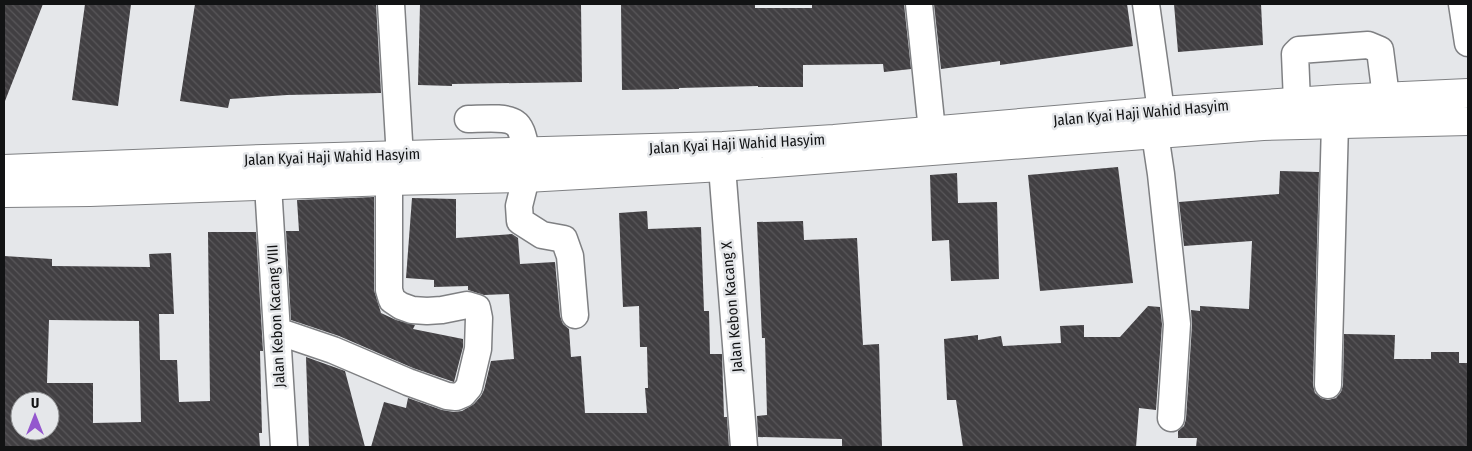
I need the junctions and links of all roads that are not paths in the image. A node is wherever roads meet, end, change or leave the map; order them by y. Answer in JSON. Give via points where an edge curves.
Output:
{"nodes":[{"id":1,"x":391,"y":4,"type":"edge"},
{"id":2,"x":919,"y":4,"type":"edge"},
{"id":3,"x":1146,"y":4,"type":"edge"},
{"id":4,"x":1462,"y":4,"type":"edge"},
{"id":5,"x":1468,"y":43,"type":"edge"},
{"id":6,"x":1468,"y":93,"type":"edge"},
{"id":7,"x":1386,"y":96,"type":"junction"},
{"id":8,"x":1297,"y":102,"type":"junction"},
{"id":9,"x":468,"y":119,"type":"dead end"},
{"id":10,"x":1468,"y":121,"type":"edge"},
{"id":11,"x":1158,"y":123,"type":"junction"},
{"id":12,"x":1335,"y":123,"type":"junction"},
{"id":13,"x":932,"y":131,"type":"junction"},
{"id":14,"x":526,"y":165,"type":"junction"},
{"id":15,"x":722,"y":167,"type":"junction"},
{"id":16,"x":4,"y":169,"type":"edge"},
{"id":17,"x":395,"y":172,"type":"junction"},
{"id":18,"x":268,"y":185,"type":"junction"},
{"id":19,"x":4,"y":193,"type":"edge"},
{"id":20,"x":575,"y":315,"type":"dead end"},
{"id":21,"x":277,"y":331,"type":"junction"},
{"id":22,"x":1328,"y":385,"type":"dead end"},
{"id":23,"x":1171,"y":418,"type":"dead end"},
{"id":24,"x":284,"y":447,"type":"edge"},
{"id":25,"x":744,"y":447,"type":"edge"}],
"edges":[{"from":1,"to":17,"type":"street","via":[[399,141]]},
{"from":2,"to":13,"type":"street"},
{"from":3,"to":11,"type":"street"},
{"from":4,"to":5,"type":"street"},
{"from":6,"to":7,"type":"main road","name":"Jalan Kyai Haji Wahid Hasyim"},
{"from":7,"to":8,"type":"main road","name":"Jalan Kyai Haji Wahid Hasyim"},
{"from":7,"to":8,"type":"street","via":[[1380,50],[1368,45],[1300,50],[1295,54]]},
{"from":8,"to":11,"type":"main road","name":"Jalan Kyai Haji Wahid Hasyim"},
{"from":9,"to":14,"type":"street","via":[[515,123],[520,129]]},
{"from":10,"to":12,"type":"main road","name":"Jalan Kyai Haji Wahid Hasyim"},
{"from":11,"to":12,"type":"main road","name":"Jalan Kyai Haji Wahid Hasyim","via":[[1263,126]]},
{"from":11,"to":13,"type":"main road","name":"Jalan Kyai Haji Wahid Hasyim"},
{"from":11,"to":15,"type":"main road","name":"Jalan Kyai Haji Wahid Hasyim"},
{"from":11,"to":23,"type":"street","via":[[1177,324]]},
{"from":12,"to":22,"type":"street"},
{"from":13,"to":14,"type":"main road","name":"Jalan Kyai Haji Wahid Hasyim"},
{"from":14,"to":15,"type":"main road","name":"Jalan Kyai Haji Wahid Hasyim"},
{"from":14,"to":17,"type":"main road","name":"Jalan Kyai Haji Wahid Hasyim"},
{"from":14,"to":20,"type":"street","via":[[518,206],[520,221],[542,235],[564,239],[570,256]]},
{"from":15,"to":25,"type":"street","name":"Jalan Kebon Kacang X"},
{"from":16,"to":17,"type":"main road","name":"Jalan Kyai Haji Wahid Hasyim"},
{"from":17,"to":18,"type":"main road","name":"Jalan Kyai Haji Wahid Hasyim"},
{"from":17,"to":21,"type":"street","via":[[388,290],[392,300],[412,310],[442,310],[467,305],[476,308],[479,318],[478,349],[469,387],[456,397],[447,396]]},
{"from":18,"to":19,"type":"main road","name":"Jalan Kyai Haji Wahid Hasyim"},
{"from":18,"to":21,"type":"street","name":"Jalan Kebon Kacang VIII"},
{"from":21,"to":24,"type":"street","name":"Jalan Kebon Kacang VIII"}]}
